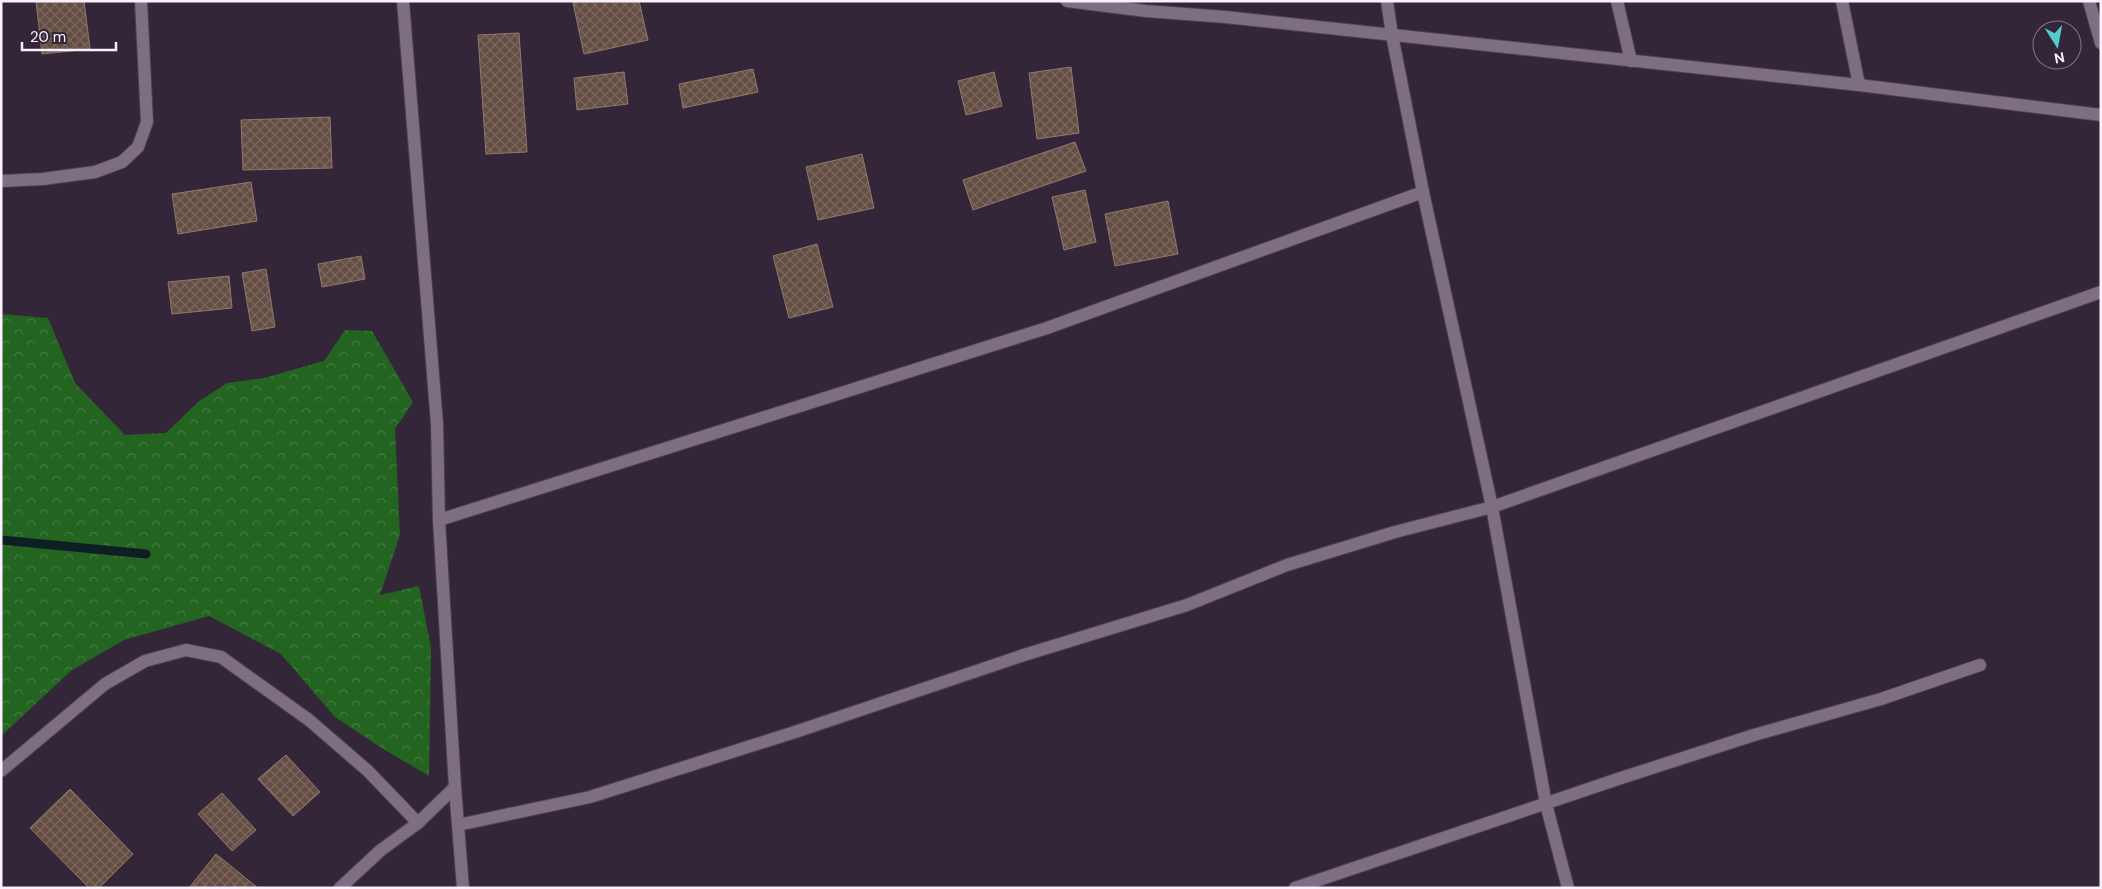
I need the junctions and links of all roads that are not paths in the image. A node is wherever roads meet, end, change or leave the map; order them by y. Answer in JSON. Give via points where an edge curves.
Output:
{"nodes":[{"id":1,"x":141,"y":1,"type":"edge"},
{"id":2,"x":403,"y":1,"type":"edge"},
{"id":3,"x":1067,"y":1,"type":"edge"},
{"id":4,"x":1387,"y":1,"type":"edge"},
{"id":5,"x":1618,"y":1,"type":"edge"},
{"id":6,"x":1842,"y":1,"type":"edge"},
{"id":7,"x":2088,"y":1,"type":"edge"},
{"id":8,"x":1146,"y":6,"type":"edge"},
{"id":9,"x":1392,"y":35,"type":"junction"},
{"id":10,"x":2101,"y":43,"type":"edge"},
{"id":11,"x":1631,"y":61,"type":"junction"},
{"id":12,"x":1859,"y":85,"type":"junction"},
{"id":13,"x":2101,"y":115,"type":"edge"},
{"id":14,"x":1,"y":181,"type":"edge"},
{"id":15,"x":1423,"y":192,"type":"junction"},
{"id":16,"x":2101,"y":292,"type":"edge"},
{"id":17,"x":1492,"y":507,"type":"junction"},
{"id":18,"x":439,"y":520,"type":"junction"},
{"id":19,"x":1980,"y":665,"type":"dead end"},
{"id":20,"x":1,"y":771,"type":"edge"},
{"id":21,"x":455,"y":787,"type":"junction"},
{"id":22,"x":1546,"y":804,"type":"junction"},
{"id":23,"x":418,"y":823,"type":"junction"},
{"id":24,"x":458,"y":825,"type":"junction"},
{"id":25,"x":340,"y":888,"type":"edge"},
{"id":26,"x":463,"y":888,"type":"edge"},
{"id":27,"x":1295,"y":888,"type":"edge"},
{"id":28,"x":1568,"y":888,"type":"edge"}],
"edges":[{"from":1,"to":14,"type":"street","via":[[147,122],[138,146],[122,162],[95,172]]},
{"from":2,"to":18,"type":"street","via":[[437,424]]},
{"from":3,"to":8,"type":"street"},
{"from":4,"to":9,"type":"street"},
{"from":5,"to":11,"type":"street"},
{"from":6,"to":12,"type":"street"},
{"from":7,"to":10,"type":"street"},
{"from":8,"to":9,"type":"street","via":[[1225,18]]},
{"from":9,"to":11,"type":"street"},
{"from":9,"to":15,"type":"street"},
{"from":11,"to":12,"type":"street"},
{"from":12,"to":13,"type":"street"},
{"from":15,"to":17,"type":"street"},
{"from":15,"to":18,"type":"street","via":[[1047,328]]},
{"from":16,"to":17,"type":"street"},
{"from":17,"to":22,"type":"street"},
{"from":17,"to":24,"type":"street","via":[[1287,565],[1187,605],[590,797]]},
{"from":18,"to":21,"type":"street"},
{"from":19,"to":22,"type":"street"},
{"from":20,"to":23,"type":"street","via":[[105,684],[145,661],[186,650],[221,657],[308,720],[368,771]]},
{"from":21,"to":23,"type":"street"},
{"from":21,"to":24,"type":"street"},
{"from":22,"to":27,"type":"street"},
{"from":22,"to":28,"type":"street"},
{"from":23,"to":25,"type":"street","via":[[381,850]]},
{"from":24,"to":26,"type":"street"}]}
